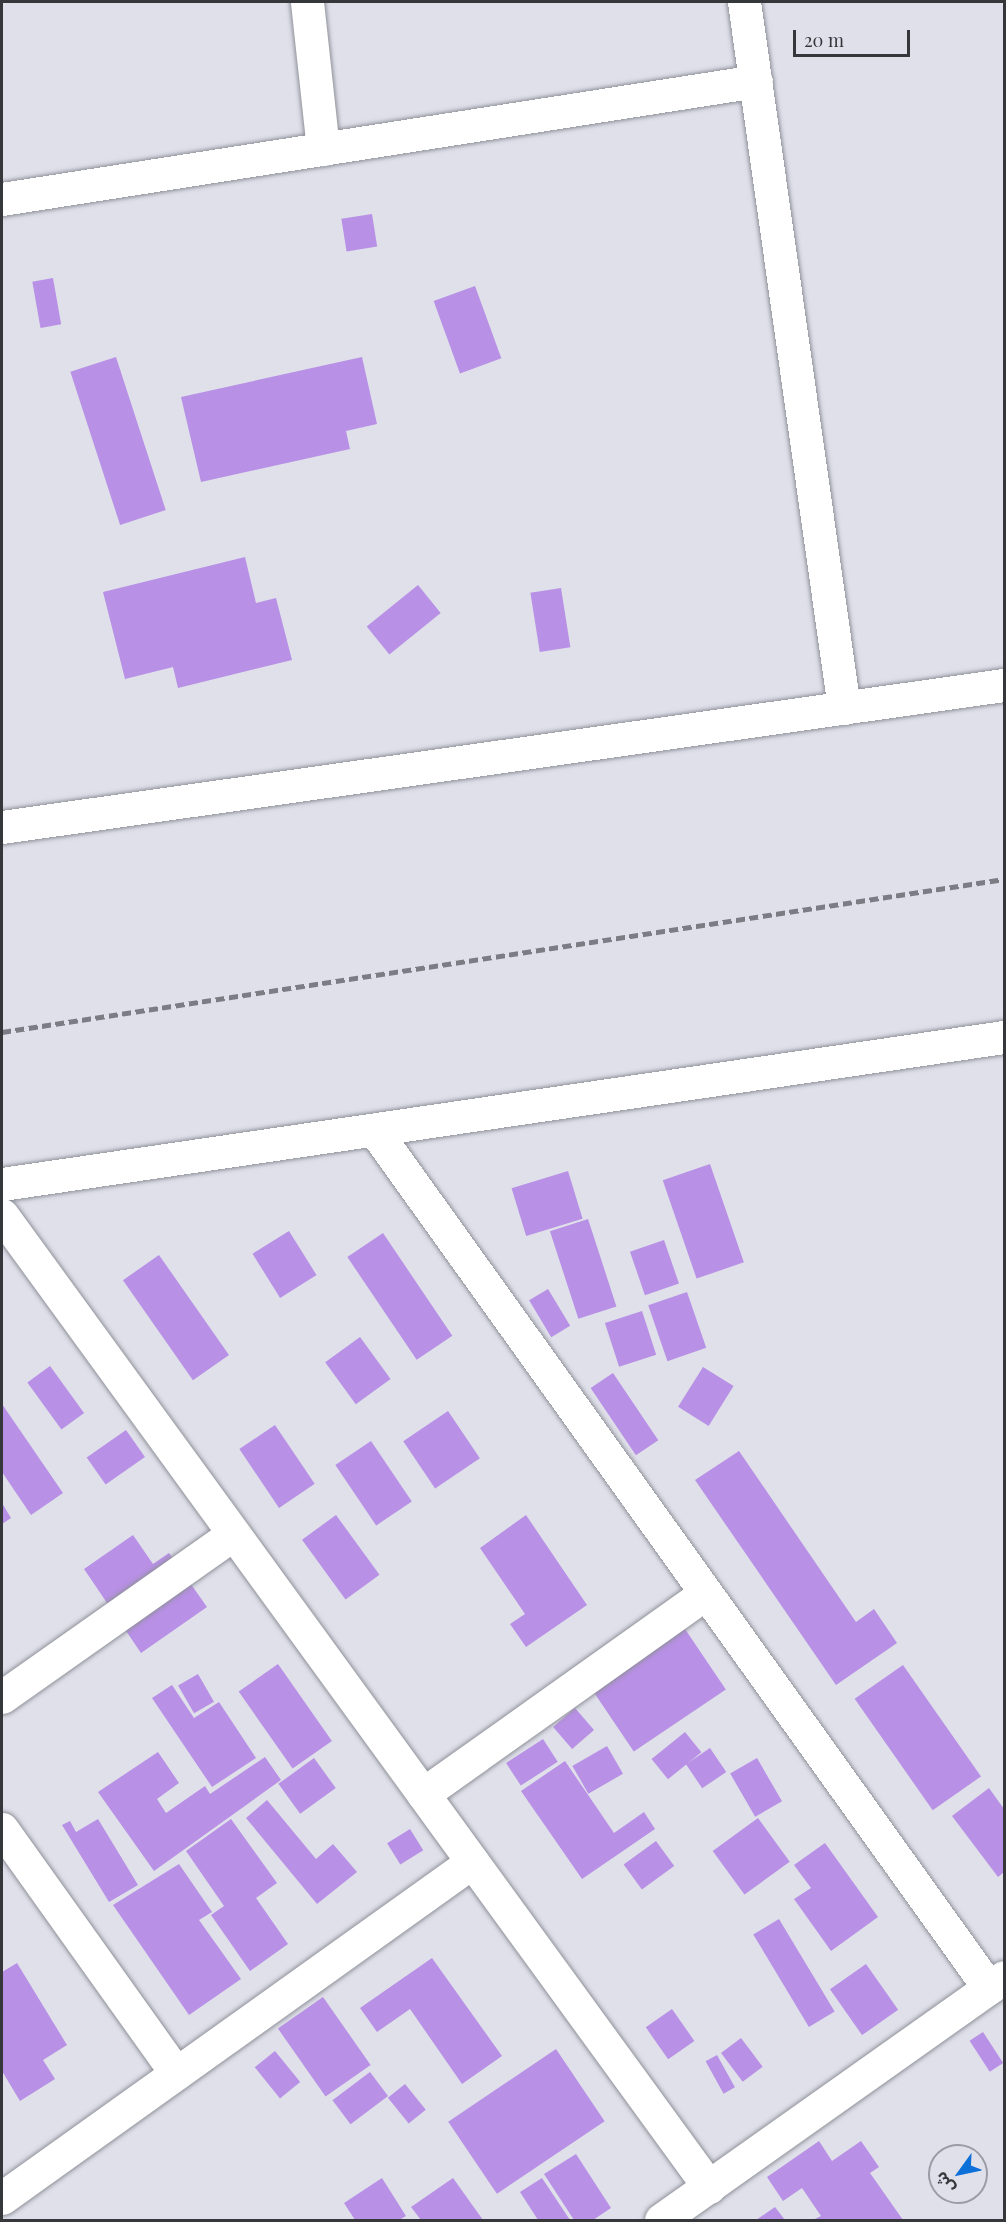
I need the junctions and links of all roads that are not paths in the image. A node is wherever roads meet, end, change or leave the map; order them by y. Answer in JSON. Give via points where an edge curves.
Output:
{"nodes":[{"id":1,"x":307,"y":2,"type":"edge"},
{"id":2,"x":744,"y":2,"type":"edge"},
{"id":3,"x":756,"y":81,"type":"junction"},
{"id":4,"x":323,"y":149,"type":"junction"},
{"id":5,"x":2,"y":199,"type":"edge"},
{"id":6,"x":1005,"y":685,"type":"edge"},
{"id":7,"x":844,"y":708,"type":"junction"},
{"id":8,"x":2,"y":827,"type":"edge"},
{"id":9,"x":1005,"y":1037,"type":"edge"},
{"id":10,"x":375,"y":1131,"type":"junction"},
{"id":11,"x":2,"y":1184,"type":"edge"},
{"id":12,"x":2,"y":1215,"type":"edge"},
{"id":13,"x":233,"y":1534,"type":"junction"},
{"id":14,"x":706,"y":1593,"type":"junction"},
{"id":15,"x":2,"y":1697,"type":"edge"},
{"id":16,"x":423,"y":1794,"type":"junction"},
{"id":17,"x":2,"y":1829,"type":"edge"},
{"id":18,"x":472,"y":1862,"type":"junction"},
{"id":19,"x":997,"y":1983,"type":"edge"},
{"id":20,"x":176,"y":2073,"type":"junction"},
{"id":21,"x":709,"y":2187,"type":"junction"},
{"id":22,"x":2,"y":2198,"type":"edge"},
{"id":23,"x":661,"y":2220,"type":"edge"}],
"edges":[{"from":1,"to":4,"type":"street"},
{"from":2,"to":3,"type":"street"},
{"from":3,"to":4,"type":"street"},
{"from":3,"to":7,"type":"street"},
{"from":4,"to":5,"type":"street"},
{"from":6,"to":7,"type":"street"},
{"from":7,"to":8,"type":"street"},
{"from":9,"to":10,"type":"street"},
{"from":10,"to":11,"type":"street"},
{"from":10,"to":14,"type":"street"},
{"from":12,"to":13,"type":"street"},
{"from":13,"to":15,"type":"street"},
{"from":13,"to":16,"type":"street"},
{"from":14,"to":16,"type":"street"},
{"from":14,"to":19,"type":"street"},
{"from":16,"to":18,"type":"street"},
{"from":17,"to":20,"type":"street"},
{"from":18,"to":20,"type":"street"},
{"from":18,"to":21,"type":"street"},
{"from":19,"to":21,"type":"street"},
{"from":20,"to":22,"type":"street"},
{"from":21,"to":23,"type":"street"}]}
